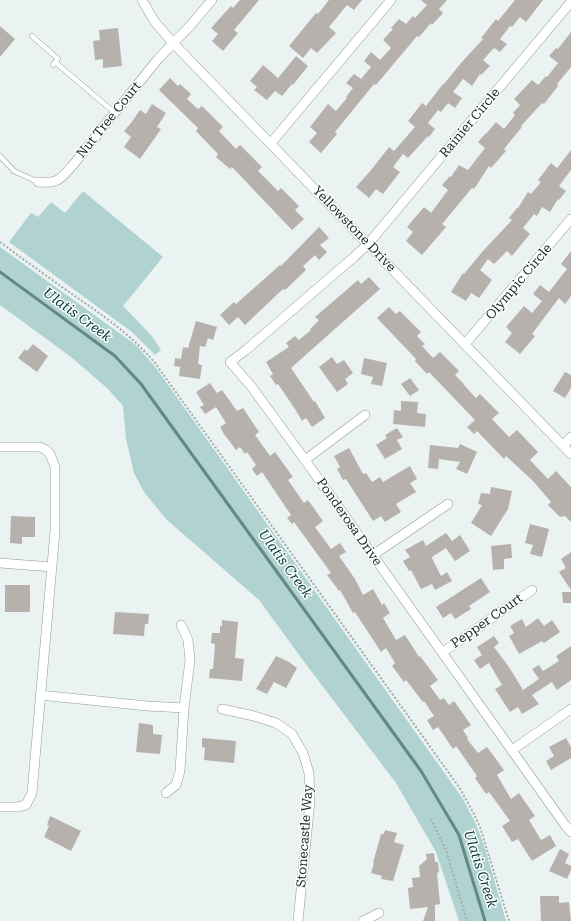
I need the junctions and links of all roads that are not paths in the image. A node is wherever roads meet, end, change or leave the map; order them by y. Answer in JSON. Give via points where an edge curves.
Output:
{"nodes":[{"id":1,"x":142,"y":0,"type":"edge"},
{"id":2,"x":212,"y":0,"type":"edge"},
{"id":3,"x":391,"y":0,"type":"edge"},
{"id":4,"x":571,"y":2,"type":"edge"},
{"id":5,"x":32,"y":36,"type":"dead end"},
{"id":6,"x":173,"y":44,"type":"junction"},
{"id":7,"x":115,"y":113,"type":"junction"},
{"id":8,"x":271,"y":143,"type":"junction"},
{"id":9,"x":0,"y":156,"type":"edge"},
{"id":10,"x":38,"y":182,"type":"joint"},
{"id":11,"x":571,"y":219,"type":"edge"},
{"id":12,"x":368,"y":244,"type":"junction"},
{"id":13,"x":466,"y":344,"type":"junction"},
{"id":14,"x":365,"y":415,"type":"dead end"},
{"id":15,"x":571,"y":437,"type":"edge"},
{"id":16,"x":563,"y":446,"type":"junction"},
{"id":17,"x":0,"y":447,"type":"edge"},
{"id":18,"x":571,"y":454,"type":"edge"},
{"id":19,"x":306,"y":460,"type":"junction"},
{"id":20,"x":448,"y":504,"type":"dead end"},
{"id":21,"x":373,"y":555,"type":"junction"},
{"id":22,"x":0,"y":563,"type":"edge"},
{"id":23,"x":52,"y":567,"type":"junction"},
{"id":24,"x":532,"y":590,"type":"dead end"},
{"id":25,"x":181,"y":626,"type":"dead end"},
{"id":26,"x":443,"y":652,"type":"junction"},
{"id":27,"x":40,"y":695,"type":"junction"},
{"id":28,"x":184,"y":708,"type":"junction"},
{"id":29,"x":571,"y":709,"type":"edge"},
{"id":30,"x":222,"y":710,"type":"dead end"},
{"id":31,"x":512,"y":750,"type":"junction"},
{"id":32,"x":166,"y":793,"type":"dead end"},
{"id":33,"x":0,"y":807,"type":"edge"},
{"id":34,"x":571,"y":832,"type":"edge"},
{"id":35,"x":379,"y":913,"type":"dead end"},
{"id":36,"x":298,"y":921,"type":"edge"},
{"id":37,"x":363,"y":921,"type":"edge"}],
"edges":[{"from":1,"to":6,"type":"street","name":"Yellowstone Drive","via":[[155,22]]},
{"from":2,"to":6,"type":"street","name":"Nut Tree Court"},
{"from":3,"to":8,"type":"street"},
{"from":4,"to":12,"type":"street","name":"Rainier Circle"},
{"from":5,"to":7,"type":"lane","via":[[58,59],[54,63]]},
{"from":6,"to":7,"type":"street","name":"Nut Tree Court"},
{"from":6,"to":8,"type":"street","name":"Yellowstone Drive"},
{"from":7,"to":10,"type":"street","name":"Nut Tree Court","via":[[58,181]]},
{"from":8,"to":12,"type":"street","name":"Yellowstone Drive"},
{"from":9,"to":10,"type":"lane","via":[[14,171]]},
{"from":11,"to":13,"type":"street","name":"Olympic Circle"},
{"from":12,"to":13,"type":"street","name":"Yellowstone Drive"},
{"from":12,"to":19,"type":"street","name":"Ponderosa Drive","via":[[230,362]]},
{"from":13,"to":16,"type":"street","name":"Yellowstone Drive"},
{"from":14,"to":19,"type":"street"},
{"from":15,"to":16,"type":"street"},
{"from":16,"to":18,"type":"street","name":"Yellowstone Drive"},
{"from":17,"to":23,"type":"street","via":[[40,447],[46,450],[53,460],[55,531]]},
{"from":19,"to":21,"type":"street","name":"Ponderosa Drive"},
{"from":20,"to":21,"type":"street"},
{"from":21,"to":26,"type":"street","name":"Ponderosa Drive"},
{"from":22,"to":23,"type":"street"},
{"from":23,"to":27,"type":"street"},
{"from":24,"to":26,"type":"street","name":"Pepper Court"},
{"from":25,"to":28,"type":"street","via":[[188,640],[190,660]]},
{"from":26,"to":31,"type":"street","name":"Ponderosa Drive"},
{"from":27,"to":28,"type":"street"},
{"from":27,"to":33,"type":"street","via":[[32,793],[26,805]]},
{"from":28,"to":32,"type":"street","via":[[180,771],[176,786]]},
{"from":29,"to":31,"type":"street"},
{"from":30,"to":36,"type":"street","name":"Stonecastle Way","via":[[276,723],[292,734],[303,753],[309,773],[310,802]]},
{"from":31,"to":34,"type":"street","name":"Ponderosa Drive"},
{"from":35,"to":37,"type":"street"}]}
